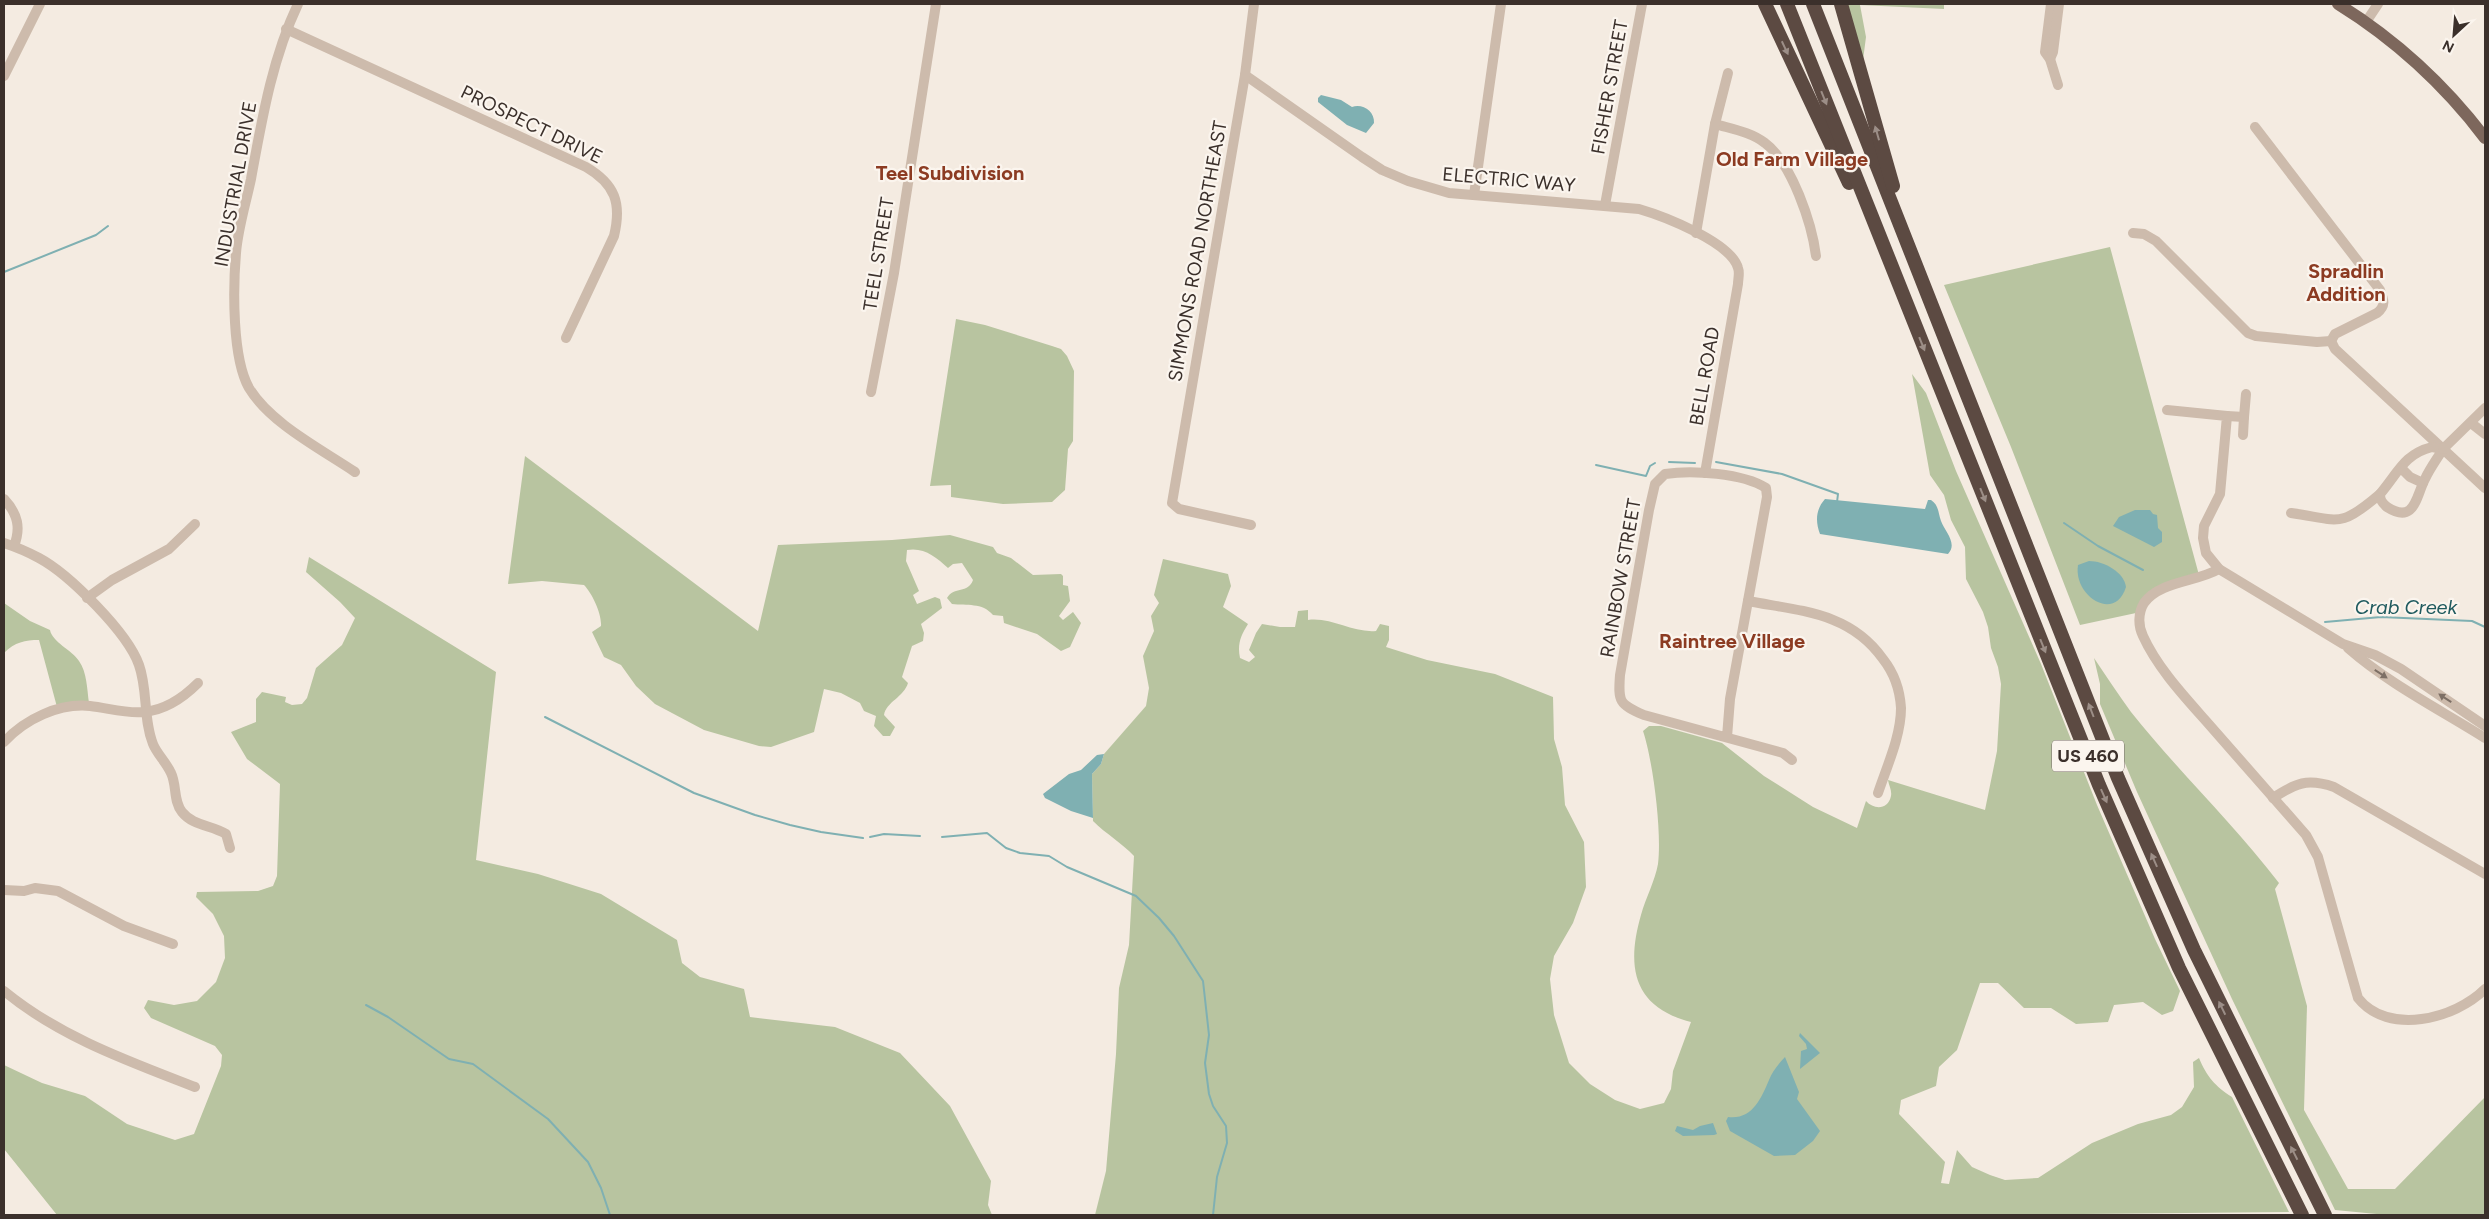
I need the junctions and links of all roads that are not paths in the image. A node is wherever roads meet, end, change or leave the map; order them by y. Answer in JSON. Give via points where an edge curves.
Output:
{"nodes":[{"id":1,"x":40,"y":4,"type":"edge"},
{"id":2,"x":298,"y":4,"type":"edge"},
{"id":3,"x":936,"y":4,"type":"edge"},
{"id":4,"x":1252,"y":4,"type":"edge"},
{"id":5,"x":1501,"y":4,"type":"edge"},
{"id":6,"x":1642,"y":4,"type":"edge"},
{"id":7,"x":1765,"y":4,"type":"edge"},
{"id":8,"x":1787,"y":4,"type":"edge"},
{"id":9,"x":1813,"y":4,"type":"edge"},
{"id":10,"x":1841,"y":4,"type":"edge"},
{"id":11,"x":2051,"y":4,"type":"edge"},
{"id":12,"x":2059,"y":4,"type":"edge"},
{"id":13,"x":2338,"y":4,"type":"edge"},
{"id":14,"x":2378,"y":4,"type":"edge"},
{"id":15,"x":2366,"y":22,"type":"junction"},
{"id":16,"x":286,"y":29,"type":"junction"},
{"id":17,"x":2050,"y":59,"type":"junction"},
{"id":18,"x":1728,"y":73,"type":"dead end"},
{"id":19,"x":1245,"y":75,"type":"junction"},
{"id":20,"x":4,"y":76,"type":"edge"},
{"id":21,"x":2058,"y":85,"type":"dead end"},
{"id":22,"x":1715,"y":124,"type":"junction"},
{"id":23,"x":2255,"y":128,"type":"dead end"},
{"id":24,"x":2485,"y":138,"type":"edge"},
{"id":25,"x":1474,"y":195,"type":"junction"},
{"id":26,"x":1605,"y":205,"type":"junction"},
{"id":27,"x":1696,"y":233,"type":"junction"},
{"id":28,"x":2133,"y":233,"type":"dead end"},
{"id":29,"x":1816,"y":256,"type":"dead end"},
{"id":30,"x":1738,"y":284,"type":"joint"},
{"id":31,"x":1928,"y":297,"type":"junction"},
{"id":32,"x":1904,"y":299,"type":"junction"},
{"id":33,"x":566,"y":338,"type":"dead end"},
{"id":34,"x":2331,"y":341,"type":"junction"},
{"id":35,"x":871,"y":392,"type":"dead end"},
{"id":36,"x":2246,"y":394,"type":"dead end"},
{"id":37,"x":2485,"y":408,"type":"edge"},
{"id":38,"x":2167,"y":410,"type":"dead end"},
{"id":39,"x":2227,"y":416,"type":"junction"},
{"id":40,"x":2244,"y":417,"type":"junction"},
{"id":41,"x":2471,"y":423,"type":"junction"},
{"id":42,"x":2243,"y":434,"type":"dead end"},
{"id":43,"x":2485,"y":434,"type":"edge"},
{"id":44,"x":2444,"y":449,"type":"junction"},
{"id":45,"x":2422,"y":450,"type":"junction"},
{"id":46,"x":2434,"y":462,"type":"junction"},
{"id":47,"x":2401,"y":468,"type":"junction"},
{"id":48,"x":355,"y":472,"type":"dead end"},
{"id":49,"x":1704,"y":473,"type":"junction"},
{"id":50,"x":2423,"y":483,"type":"junction"},
{"id":51,"x":2485,"y":488,"type":"edge"},
{"id":52,"x":2380,"y":494,"type":"junction"},
{"id":53,"x":4,"y":499,"type":"edge"},
{"id":54,"x":2291,"y":513,"type":"dead end"},
{"id":55,"x":195,"y":524,"type":"dead end"},
{"id":56,"x":1251,"y":525,"type":"dead end"},
{"id":57,"x":4,"y":543,"type":"edge"},
{"id":58,"x":14,"y":546,"type":"junction"},
{"id":59,"x":2219,"y":569,"type":"junction"},
{"id":60,"x":87,"y":598,"type":"junction"},
{"id":61,"x":1748,"y":601,"type":"junction"},
{"id":62,"x":2343,"y":644,"type":"junction"},
{"id":63,"x":198,"y":683,"type":"dead end"},
{"id":64,"x":147,"y":712,"type":"junction"},
{"id":65,"x":2485,"y":726,"type":"edge"},
{"id":66,"x":1727,"y":737,"type":"junction"},
{"id":67,"x":2485,"y":738,"type":"edge"},
{"id":68,"x":4,"y":742,"type":"edge"},
{"id":69,"x":1792,"y":760,"type":"dead end"},
{"id":70,"x":1878,"y":793,"type":"dead end"},
{"id":71,"x":2273,"y":798,"type":"junction"},
{"id":72,"x":230,"y":848,"type":"dead end"},
{"id":73,"x":2485,"y":874,"type":"edge"},
{"id":74,"x":4,"y":890,"type":"edge"},
{"id":75,"x":174,"y":944,"type":"dead end"},
{"id":76,"x":2485,"y":989,"type":"edge"},
{"id":77,"x":4,"y":990,"type":"edge"},
{"id":78,"x":195,"y":1087,"type":"dead end"},
{"id":79,"x":2299,"y":1209,"type":"edge"},
{"id":80,"x":2325,"y":1215,"type":"edge"}],
"edges":[{"from":1,"to":20,"type":"street"},
{"from":2,"to":16,"type":"street","name":"INDUSTRIAL DRIVE"},
{"from":3,"to":35,"type":"street","name":"TEEL STREET","via":[[894,273]]},
{"from":4,"to":19,"type":"street","name":"SIMMONS ROAD NORTHEAST"},
{"from":5,"to":25,"type":"street"},
{"from":6,"to":26,"type":"street","name":"FISHER STREET"},
{"from":7,"to":32,"type":"highway","one_way":true},
{"from":8,"to":32,"type":"highway","number":"US 460","one_way":true},
{"from":9,"to":31,"type":"highway","number":"US 460"},
{"from":31,"to":10,"type":"highway","one_way":true},
{"from":11,"to":17,"type":"street","via":[[2045,42],[2045,52]]},
{"from":12,"to":17,"type":"street"},
{"from":13,"to":15,"type":"main road"},
{"from":14,"to":15,"type":"street"},
{"from":15,"to":24,"type":"main road","via":[[2419,64],[2460,106]]},
{"from":16,"to":33,"type":"street","name":"PROSPECT DRIVE","via":[[578,163],[605,181],[617,202],[617,224]]},
{"from":16,"to":48,"type":"street","name":"INDUSTRIAL DRIVE","via":[[276,60],[236,252],[235,316],[239,352],[248,386],[267,412]]},
{"from":17,"to":21,"type":"street"},
{"from":18,"to":22,"type":"street"},
{"from":19,"to":25,"type":"street","name":"ELECTRIC WAY","via":[[1382,170],[1429,188]]},
{"from":19,"to":56,"type":"street","name":"SIMMONS ROAD NORTHEAST","via":[[1172,504],[1180,509]]},
{"from":22,"to":27,"type":"street"},
{"from":22,"to":29,"type":"street","via":[[1765,142],[1779,156],[1797,192],[1814,238]]},
{"from":23,"to":34,"type":"street","via":[[2380,290],[2384,300],[2383,308],[2377,313],[2335,334]]},
{"from":25,"to":26,"type":"street","name":"ELECTRIC WAY"},
{"from":26,"to":27,"type":"street","name":"ELECTRIC WAY","via":[[1650,212]]},
{"from":27,"to":30,"type":"street","name":"ELECTRIC WAY","via":[[1721,247],[1733,259],[1739,269]]},
{"from":28,"to":34,"type":"street","via":[[2144,234],[2156,241],[2248,333]]},
{"from":30,"to":49,"type":"street","name":"BELL ROAD"},
{"from":80,"to":31,"type":"highway","number":"US 460","one_way":true,"via":[[2194,950],[2118,778]]},
{"from":32,"to":79,"type":"highway","number":"US 460","one_way":true,"via":[[2099,785],[2179,968]]},
{"from":34,"to":44,"type":"street","via":[[2335,349]]},
{"from":36,"to":40,"type":"street"},
{"from":37,"to":41,"type":"street"},
{"from":38,"to":39,"type":"street"},
{"from":39,"to":40,"type":"street"},
{"from":39,"to":59,"type":"street","via":[[2220,492],[2204,526],[2202,538],[2206,553]]},
{"from":40,"to":42,"type":"street"},
{"from":41,"to":43,"type":"street"},
{"from":41,"to":44,"type":"street"},
{"from":44,"to":45,"type":"street","via":[[2432,447]]},
{"from":44,"to":46,"type":"street"},
{"from":44,"to":51,"type":"street"},
{"from":45,"to":46,"type":"street","via":[[2424,456]]},
{"from":45,"to":47,"type":"street","via":[[2405,460]]},
{"from":46,"to":50,"type":"street"},
{"from":47,"to":50,"type":"street"},
{"from":47,"to":52,"type":"street"},
{"from":49,"to":61,"type":"street","name":"RAINBOW STREET","via":[[1756,481],[1766,488]]},
{"from":49,"to":66,"type":"street","name":"RAINBOW STREET","via":[[1665,474],[1655,484],[1620,675],[1619,696],[1627,707],[1644,715]]},
{"from":50,"to":52,"type":"street","via":[[2417,502],[2405,512],[2384,504]]},
{"from":52,"to":54,"type":"street","via":[[2345,519],[2318,519]]},
{"from":53,"to":58,"type":"street","via":[[16,514],[18,536]]},
{"from":55,"to":60,"type":"street","via":[[168,549]]},
{"from":57,"to":58,"type":"street"},
{"from":58,"to":60,"type":"street","via":[[55,569]]},
{"from":59,"to":62,"type":"street"},
{"from":59,"to":71,"type":"street","via":[[2172,585],[2149,598],[2141,610],[2140,626],[2153,653],[2183,695]]},
{"from":60,"to":64,"type":"street","via":[[130,644],[144,682]]},
{"from":61,"to":66,"type":"street","via":[[1730,699]]},
{"from":61,"to":70,"type":"street","via":[[1840,621],[1860,632],[1890,668],[1901,709],[1898,732]]},
{"from":65,"to":62,"type":"street","one_way":true,"via":[[2401,669],[2375,655]]},
{"from":62,"to":67,"type":"street","one_way":true,"via":[[2367,664]]},
{"from":63,"to":64,"type":"street","via":[[176,702]]},
{"from":64,"to":68,"type":"street","via":[[70,707],[28,721]]},
{"from":64,"to":72,"type":"street","via":[[153,744],[172,775],[177,805],[193,821],[226,834]]},
{"from":66,"to":69,"type":"street","name":"RAINBOW STREET","via":[[1783,753]]},
{"from":71,"to":73,"type":"street","via":[[2304,782],[2334,787]]},
{"from":71,"to":76,"type":"street","via":[[2306,835],[2318,857],[2352,984],[2365,1008],[2396,1019],[2417,1020],[2459,1008]]},
{"from":74,"to":75,"type":"street","via":[[35,888],[58,891],[124,926]]},
{"from":77,"to":78,"type":"street","via":[[35,1016],[57,1029]]}]}
